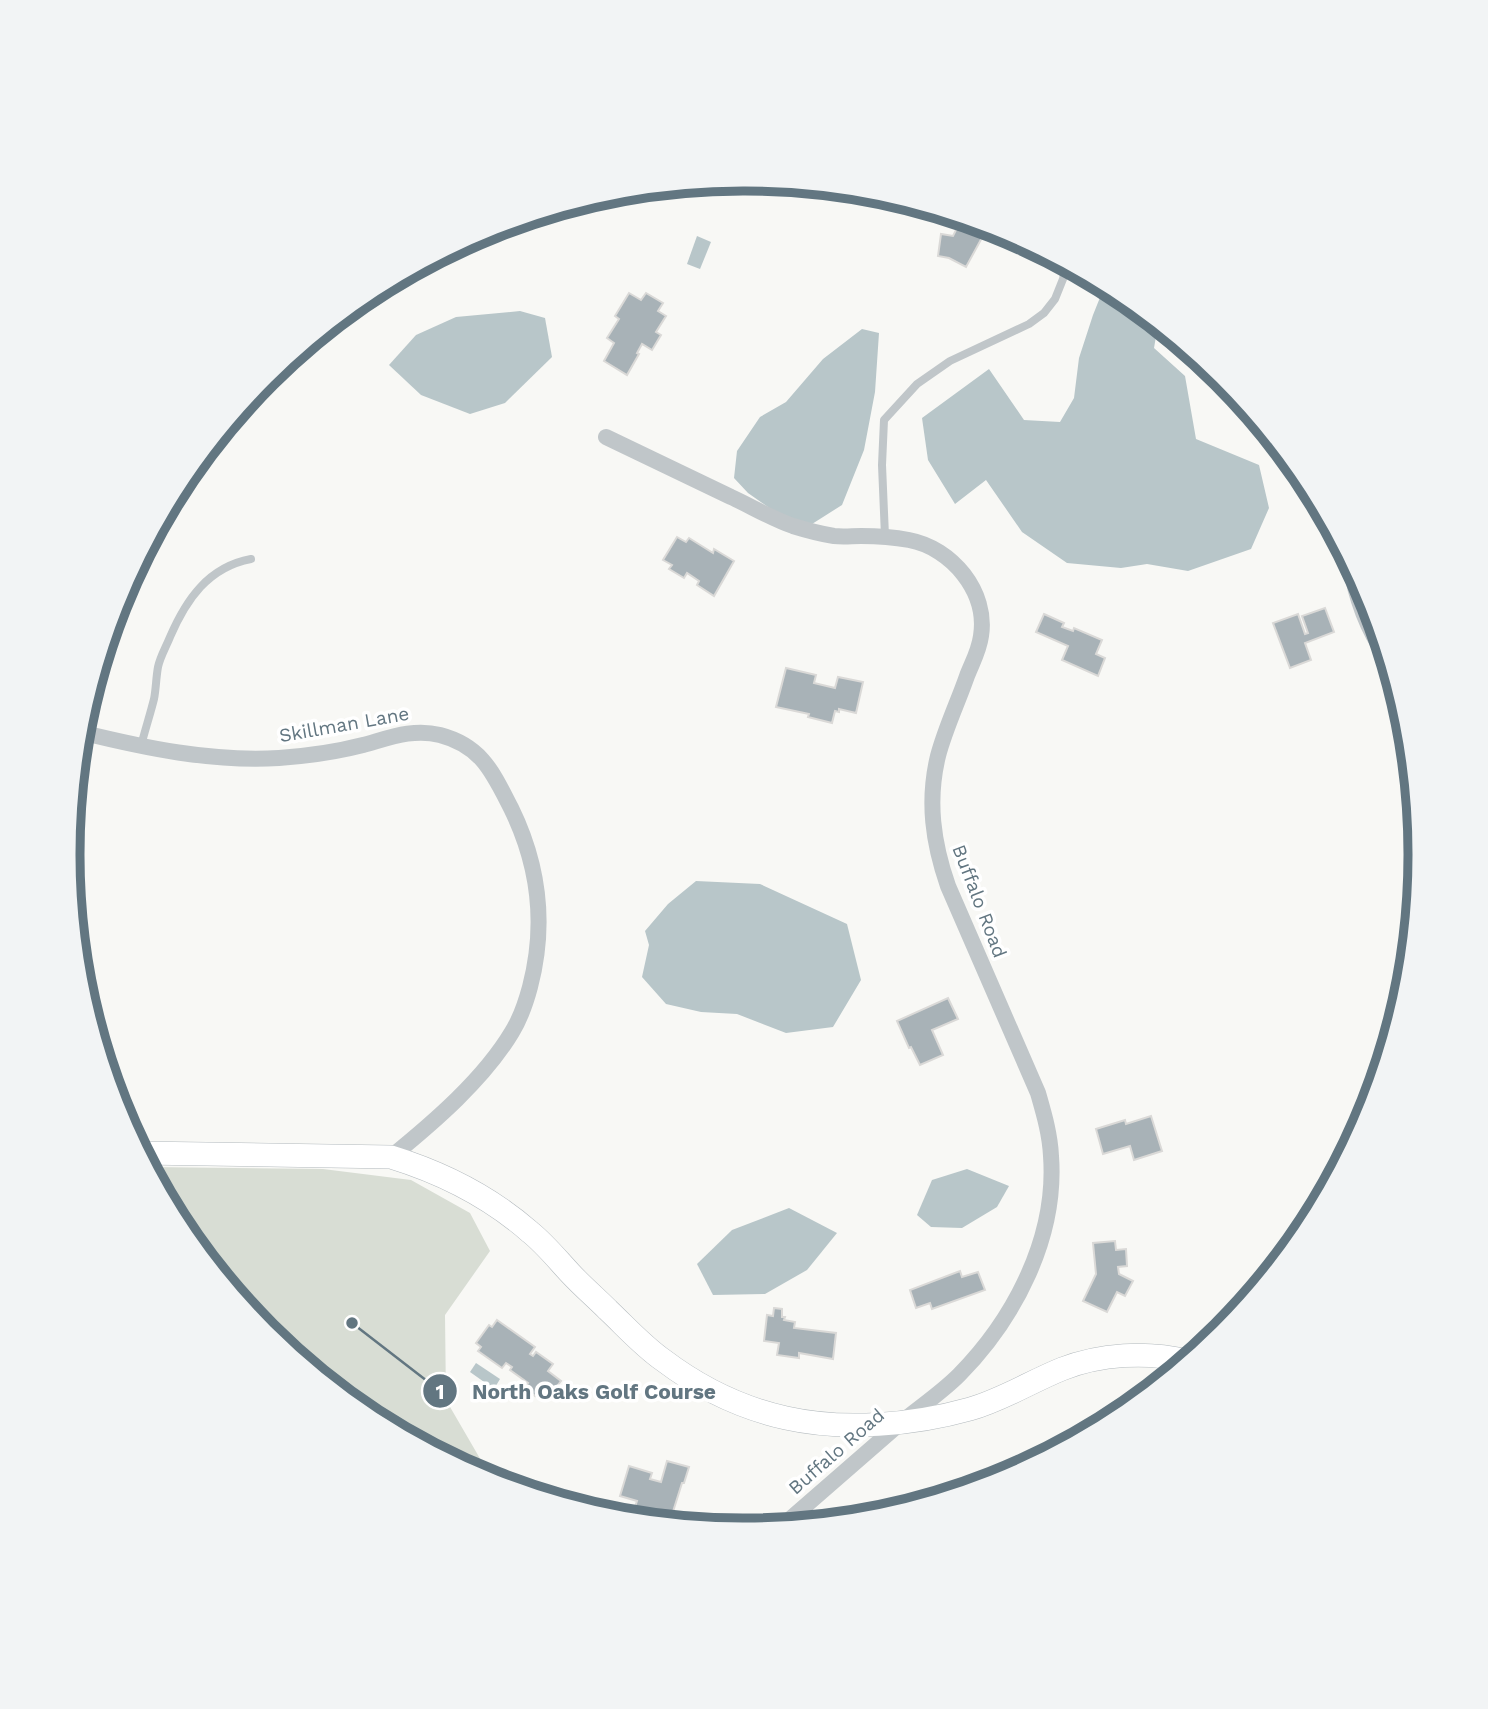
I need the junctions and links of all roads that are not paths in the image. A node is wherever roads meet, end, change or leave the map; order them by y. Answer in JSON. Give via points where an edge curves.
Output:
{"nodes":[{"id":1,"x":1064,"y":274,"type":"edge"},
{"id":2,"x":606,"y":437,"type":"dead end"},
{"id":3,"x":885,"y":536,"type":"junction"},
{"id":4,"x":251,"y":559,"type":"dead end"},
{"id":5,"x":91,"y":735,"type":"edge"},
{"id":6,"x":141,"y":746,"type":"junction"},
{"id":7,"x":152,"y":1153,"type":"edge"},
{"id":8,"x":391,"y":1157,"type":"junction"},
{"id":9,"x":1174,"y":1359,"type":"edge"},
{"id":10,"x":902,"y":1421,"type":"junction"},
{"id":11,"x":793,"y":1516,"type":"edge"}],
"edges":[{"from":1,"to":3,"type":"lane","via":[[1044,313],[950,361],[917,384],[884,420]]},
{"from":2,"to":3,"type":"street","name":"Buffalo Road","via":[[792,526],[835,536]]},
{"from":3,"to":10,"type":"street","name":"Buffalo Road","via":[[931,547],[948,558],[978,598],[982,634],[939,754],[933,781],[933,834],[948,886],[1038,1093],[1051,1155],[1047,1217],[1019,1292],[989,1340],[958,1375]]},
{"from":4,"to":6,"type":"lane","via":[[205,580],[185,607],[159,665]]},
{"from":5,"to":6,"type":"street","name":"Skillman Lane"},
{"from":6,"to":8,"type":"street","name":"Skillman Lane","via":[[195,755],[279,758],[421,732],[474,751],[497,778],[521,829],[537,886],[538,945],[526,1000],[513,1031],[484,1069],[429,1126]]},
{"from":7,"to":8,"type":"street"},
{"from":8,"to":10,"type":"street","via":[[449,1178],[507,1213],[661,1359],[721,1396],[788,1418],[825,1424]]},
{"from":9,"to":10,"type":"street","via":[[1120,1356],[1091,1361],[970,1409]]},
{"from":10,"to":11,"type":"street","name":"Buffalo Road"}]}
